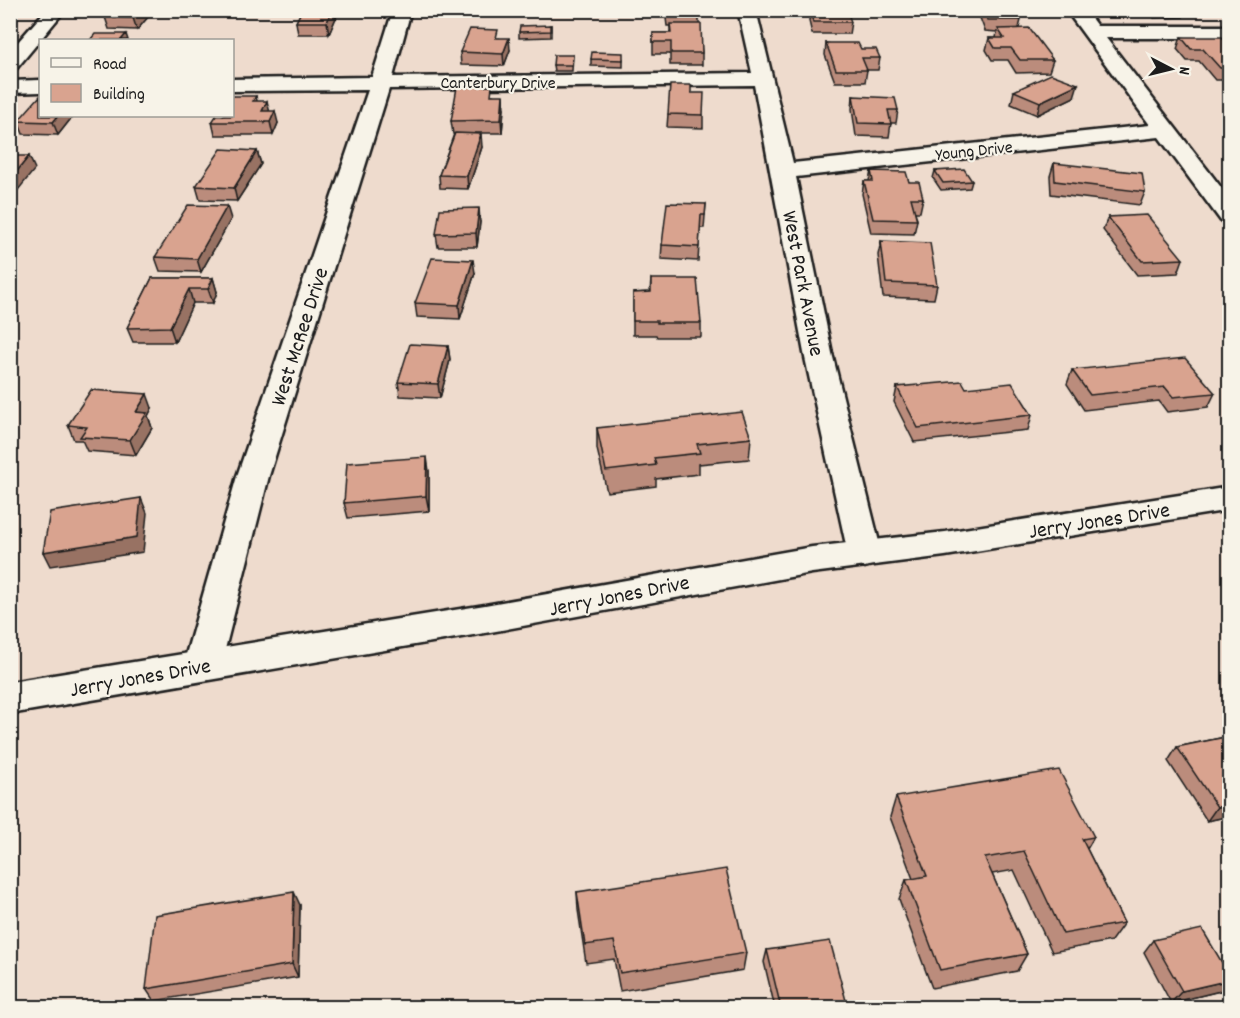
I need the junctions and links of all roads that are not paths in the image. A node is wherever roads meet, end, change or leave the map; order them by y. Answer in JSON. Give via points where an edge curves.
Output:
{"nodes":[{"id":1,"x":56,"y":10,"type":"edge"},
{"id":2,"x":402,"y":10,"type":"edge"},
{"id":3,"x":747,"y":10,"type":"edge"},
{"id":4,"x":1075,"y":10,"type":"edge"},
{"id":5,"x":1091,"y":32,"type":"junction"},
{"id":6,"x":1230,"y":32,"type":"edge"},
{"id":7,"x":10,"y":64,"type":"edge"},
{"id":8,"x":764,"y":79,"type":"junction"},
{"id":9,"x":381,"y":83,"type":"junction"},
{"id":10,"x":234,"y":85,"type":"edge"},
{"id":11,"x":10,"y":87,"type":"edge"},
{"id":12,"x":39,"y":87,"type":"edge"},
{"id":13,"x":1166,"y":130,"type":"junction"},
{"id":14,"x":783,"y":171,"type":"junction"},
{"id":15,"x":1230,"y":216,"type":"edge"},
{"id":16,"x":1230,"y":498,"type":"edge"},
{"id":17,"x":865,"y":554,"type":"junction"},
{"id":18,"x":202,"y":664,"type":"junction"},
{"id":19,"x":10,"y":698,"type":"edge"}],
"edges":[{"from":1,"to":7,"type":"street"},
{"from":2,"to":9,"type":"street","name":"West McRee Drive"},
{"from":3,"to":8,"type":"street","name":"West Park Avenue"},
{"from":4,"to":5,"type":"street"},
{"from":5,"to":6,"type":"street"},
{"from":5,"to":13,"type":"street"},
{"from":8,"to":9,"type":"street","name":"Canterbury Drive"},
{"from":8,"to":14,"type":"street","name":"West Park Avenue"},
{"from":9,"to":10,"type":"street","name":"Canterbury Drive"},
{"from":9,"to":18,"type":"street","name":"West McRee Drive","via":[[253,476]]},
{"from":11,"to":12,"type":"street"},
{"from":13,"to":14,"type":"street","name":"Young Drive"},
{"from":13,"to":15,"type":"street"},
{"from":14,"to":17,"type":"street","name":"West Park Avenue","via":[[818,353]]},
{"from":16,"to":17,"type":"street","name":"Jerry Jones Drive"},
{"from":17,"to":18,"type":"street","name":"Jerry Jones Drive"},
{"from":18,"to":19,"type":"street","name":"Jerry Jones Drive"}]}
